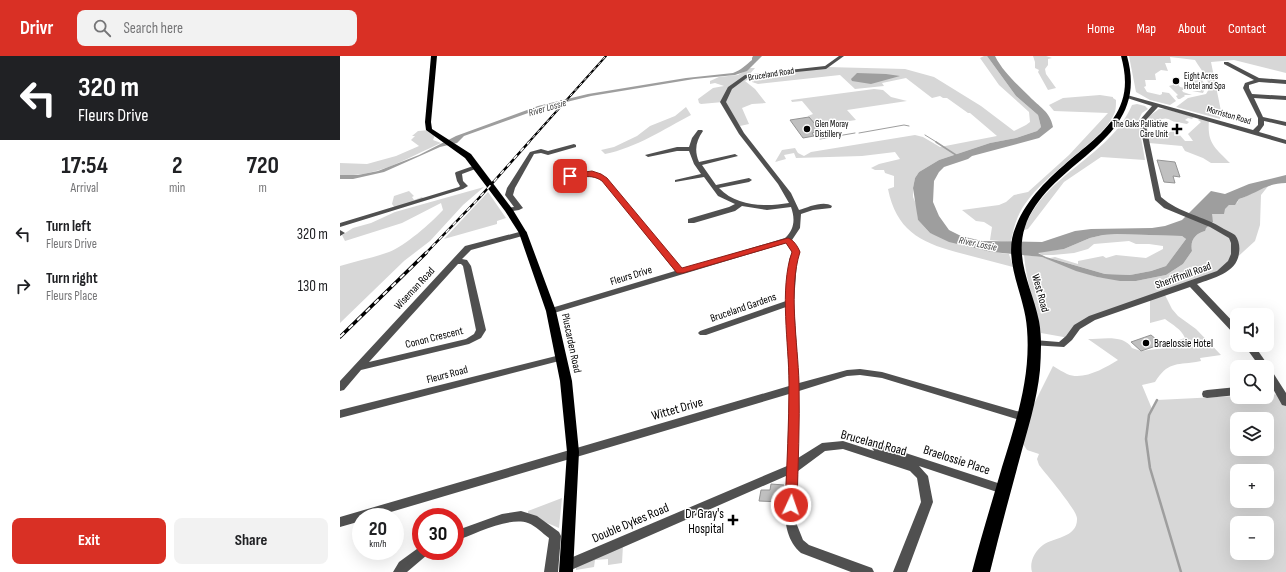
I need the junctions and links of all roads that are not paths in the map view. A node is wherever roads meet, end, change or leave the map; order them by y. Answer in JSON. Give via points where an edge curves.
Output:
{"nodes":[{"id":1,"x":434,"y":56,"type":"edge"},
{"id":2,"x":842,"y":56,"type":"edge"},
{"id":3,"x":1124,"y":56,"type":"edge"},
{"id":4,"x":1226,"y":63,"type":"dead end"},
{"id":5,"x":1258,"y":80,"type":"junction"},
{"id":6,"x":1286,"y":82,"type":"edge"},
{"id":7,"x":1250,"y":96,"type":"junction"},
{"id":8,"x":1286,"y":98,"type":"edge"},
{"id":9,"x":1126,"y":99,"type":"junction"},
{"id":10,"x":1155,"y":105,"type":"junction"},
{"id":11,"x":1261,"y":118,"type":"junction"},
{"id":12,"x":1285,"y":123,"type":"edge"},
{"id":13,"x":700,"y":131,"type":"dead end"},
{"id":14,"x":1255,"y":132,"type":"junction"},
{"id":15,"x":1286,"y":142,"type":"edge"},
{"id":16,"x":574,"y":146,"type":"dead end"},
{"id":17,"x":691,"y":149,"type":"junction"},
{"id":18,"x":648,"y":155,"type":"dead end"},
{"id":19,"x":735,"y":156,"type":"dead end"},
{"id":20,"x":697,"y":164,"type":"junction"},
{"id":21,"x":476,"y":167,"type":"junction"},
{"id":22,"x":705,"y":175,"type":"junction"},
{"id":23,"x":558,"y":178,"type":"dead end"},
{"id":24,"x":749,"y":180,"type":"dead end"},
{"id":25,"x":677,"y":181,"type":"dead end"},
{"id":26,"x":715,"y":187,"type":"junction"},
{"id":27,"x":741,"y":203,"type":"junction"},
{"id":28,"x":793,"y":204,"type":"junction"},
{"id":29,"x":828,"y":206,"type":"dead end"},
{"id":30,"x":509,"y":210,"type":"junction"},
{"id":31,"x":797,"y":213,"type":"junction"},
{"id":32,"x":358,"y":221,"type":"junction"},
{"id":33,"x":691,"y":221,"type":"dead end"},
{"id":34,"x":340,"y":225,"type":"edge"},
{"id":35,"x":340,"y":232,"type":"edge"},
{"id":36,"x":523,"y":233,"type":"junction"},
{"id":37,"x":788,"y":240,"type":"junction"},
{"id":38,"x":456,"y":261,"type":"junction"},
{"id":39,"x":680,"y":272,"type":"junction"},
{"id":40,"x":1191,"y":283,"type":"junction"},
{"id":41,"x":790,"y":303,"type":"junction"},
{"id":42,"x":551,"y":311,"type":"junction"},
{"id":43,"x":1230,"y":324,"type":"edge"},
{"id":44,"x":703,"y":333,"type":"dead end"},
{"id":45,"x":1034,"y":343,"type":"junction"},
{"id":46,"x":560,"y":358,"type":"junction"},
{"id":47,"x":357,"y":368,"type":"junction"},
{"id":48,"x":340,"y":387,"type":"edge"},
{"id":49,"x":1274,"y":388,"type":"edge"},
{"id":50,"x":794,"y":389,"type":"junction"},
{"id":51,"x":1230,"y":392,"type":"edge"},
{"id":52,"x":1207,"y":394,"type":"dead end"},
{"id":53,"x":1286,"y":402,"type":"edge"},
{"id":54,"x":340,"y":414,"type":"edge"},
{"id":55,"x":1024,"y":417,"type":"junction"},
{"id":56,"x":878,"y":448,"type":"dead end"},
{"id":57,"x":573,"y":452,"type":"junction"},
{"id":58,"x":793,"y":468,"type":"junction"},
{"id":59,"x":1003,"y":489,"type":"junction"},
{"id":60,"x":340,"y":522,"type":"edge"},
{"id":61,"x":464,"y":533,"type":"edge"},
{"id":62,"x":412,"y":560,"type":"edge"},
{"id":63,"x":566,"y":569,"type":"edge"},
{"id":64,"x":400,"y":572,"type":"edge"},
{"id":65,"x":551,"y":572,"type":"edge"},
{"id":66,"x":867,"y":572,"type":"edge"},
{"id":67,"x":900,"y":572,"type":"edge"},
{"id":68,"x":981,"y":572,"type":"edge"}],
"edges":[{"from":1,"to":21,"type":"main road","name":"Pluscarden Road","via":[[429,130],[468,156]]},
{"from":2,"to":28,"type":"street","name":"Bruceland Road","via":[[826,67],[747,76],[737,82],[723,102],[741,133]]},
{"from":3,"to":9,"type":"highway","name":"West Road","via":[[1129,75]]},
{"from":4,"to":5,"type":"street"},
{"from":5,"to":6,"type":"street"},
{"from":5,"to":7,"type":"street","via":[[1248,82],[1246,86]]},
{"from":7,"to":8,"type":"street"},
{"from":7,"to":11,"type":"street"},
{"from":9,"to":10,"type":"street","name":"Morriston Road"},
{"from":9,"to":45,"type":"highway","name":"West Road","via":[[1120,113],[1106,132],[1041,192],[1027,211],[1020,227],[1017,256],[1032,320]]},
{"from":10,"to":14,"type":"street","name":"Morriston Road"},
{"from":10,"to":40,"type":"street","name":"Sheriffmill Road","via":[[1154,110],[1142,121],[1160,201],[1213,225],[1232,237],[1235,243],[1232,262],[1220,273]]},
{"from":11,"to":12,"type":"street"},
{"from":11,"to":14,"type":"street","via":[[1261,125]]},
{"from":13,"to":17,"type":"street","via":[[694,138]]},
{"from":14,"to":15,"type":"street","name":"Morriston Road"},
{"from":16,"to":30,"type":"street","via":[[532,153],[509,195],[519,208]]},
{"from":17,"to":18,"type":"street"},
{"from":17,"to":20,"type":"street"},
{"from":19,"to":20,"type":"street"},
{"from":20,"to":22,"type":"street"},
{"from":21,"to":30,"type":"main road","name":"Pluscarden Road"},
{"from":21,"to":32,"type":"street","via":[[462,170],[458,174],[464,186],[461,188]]},
{"from":22,"to":25,"type":"street"},
{"from":22,"to":26,"type":"street"},
{"from":23,"to":39,"type":"street","via":[[592,174],[605,180]]},
{"from":24,"to":26,"type":"street"},
{"from":26,"to":27,"type":"street","via":[[723,195]]},
{"from":27,"to":28,"type":"street","via":[[758,208]]},
{"from":27,"to":33,"type":"street","via":[[732,209]]},
{"from":28,"to":31,"type":"street","name":"Bruceland Road"},
{"from":29,"to":31,"type":"street"},
{"from":30,"to":36,"type":"main road","name":"Pluscarden Road"},
{"from":31,"to":37,"type":"street","via":[[794,235]]},
{"from":32,"to":34,"type":"street"},
{"from":32,"to":35,"type":"street"},
{"from":36,"to":38,"type":"street","name":"Wiseman Road","via":[[468,248]]},
{"from":36,"to":42,"type":"main road","name":"Pluscarden Road"},
{"from":37,"to":39,"type":"street","name":"Fleurs Drive"},
{"from":37,"to":41,"type":"street","via":[[796,252],[793,260]]},
{"from":38,"to":47,"type":"street","name":"Wiseman Road"},
{"from":38,"to":47,"type":"street","name":"Conon Crescent","via":[[464,262],[467,266],[481,330],[478,336],[469,341]]},
{"from":39,"to":42,"type":"street","name":"Fleurs Drive"},
{"from":40,"to":43,"type":"street"},
{"from":40,"to":45,"type":"street","name":"Sheriffmill Road","via":[[1092,318],[1077,327],[1061,345]]},
{"from":41,"to":44,"type":"street","name":"Bruceland Gardens"},
{"from":41,"to":50,"type":"street"},
{"from":42,"to":46,"type":"main road","name":"Pluscarden Road"},
{"from":45,"to":55,"type":"highway","name":"West Road","via":[[1032,386]]},
{"from":46,"to":54,"type":"street","name":"Fleurs Road"},
{"from":46,"to":57,"type":"main road","name":"Pluscarden Road"},
{"from":47,"to":48,"type":"street","name":"Wiseman Road"},
{"from":49,"to":53,"type":"street"},
{"from":50,"to":55,"type":"street","name":"Wittet Drive","via":[[847,373],[872,372]]},
{"from":50,"to":57,"type":"street","name":"Wittet Drive"},
{"from":50,"to":58,"type":"street"},
{"from":51,"to":52,"type":"street"},
{"from":55,"to":59,"type":"highway","name":"West Road"},
{"from":56,"to":59,"type":"street","name":"Braelossie Place"},
{"from":57,"to":60,"type":"street","name":"Wittet Drive"},
{"from":57,"to":63,"type":"main road","name":"Pluscarden Road"},
{"from":58,"to":63,"type":"street","name":"Double Dykes Road"},
{"from":58,"to":66,"type":"street","via":[[791,525],[799,544],[805,549]]},
{"from":58,"to":67,"type":"street","name":"Bruceland Road","via":[[822,447],[832,445],[843,445],[914,468],[922,476],[927,502]]},
{"from":59,"to":68,"type":"highway","name":"West Road"},
{"from":61,"to":65,"type":"street","via":[[514,516],[528,518],[554,536]]},
{"from":62,"to":64,"type":"street"}]}
